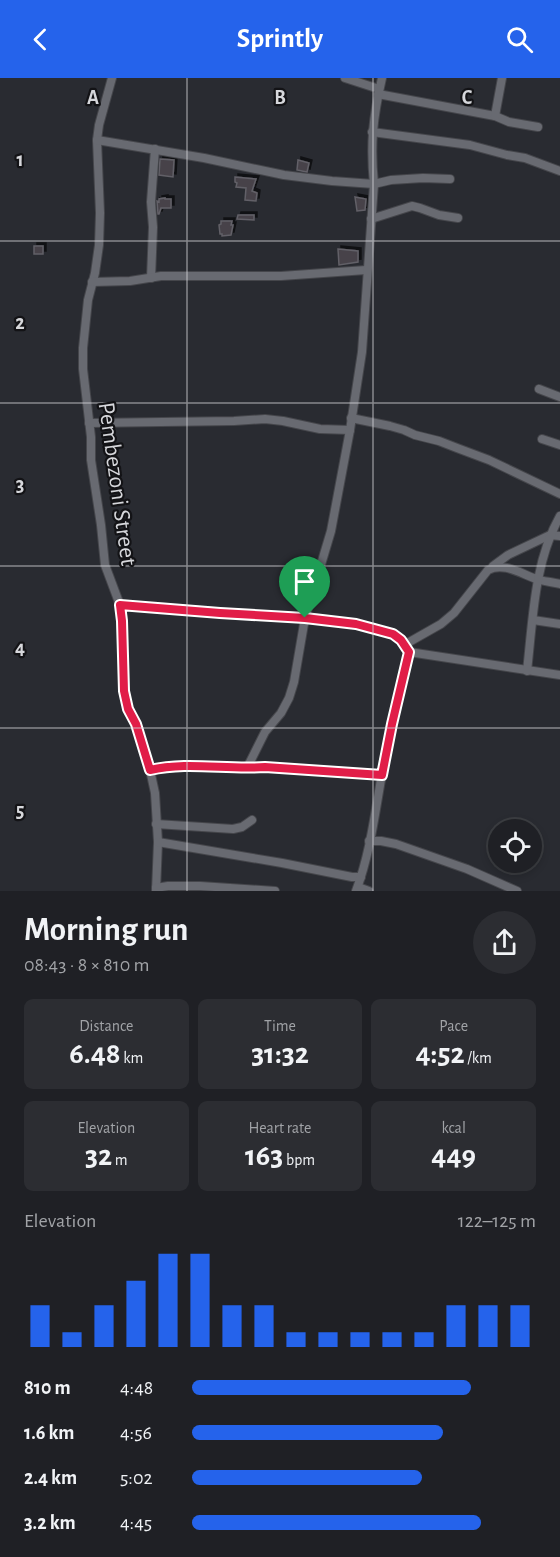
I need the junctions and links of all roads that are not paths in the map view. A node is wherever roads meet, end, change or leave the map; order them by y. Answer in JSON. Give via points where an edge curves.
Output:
{"nodes":[{"id":1,"x":112,"y":78,"type":"edge"},
{"id":2,"x":345,"y":78,"type":"edge"},
{"id":3,"x":382,"y":78,"type":"edge"},
{"id":4,"x":502,"y":78,"type":"edge"},
{"id":5,"x":379,"y":91,"type":"junction"},
{"id":6,"x":495,"y":116,"type":"junction"},
{"id":7,"x":538,"y":127,"type":"dead end"},
{"id":8,"x":372,"y":132,"type":"junction"},
{"id":9,"x":97,"y":140,"type":"junction"},
{"id":10,"x":155,"y":149,"type":"junction"},
{"id":11,"x":560,"y":171,"type":"edge"},
{"id":12,"x":450,"y":179,"type":"dead end"},
{"id":13,"x":374,"y":184,"type":"junction"},
{"id":14,"x":458,"y":218,"type":"dead end"},
{"id":15,"x":371,"y":219,"type":"junction"},
{"id":16,"x":366,"y":270,"type":"junction"},
{"id":17,"x":151,"y":278,"type":"junction"},
{"id":18,"x":92,"y":282,"type":"junction"},
{"id":19,"x":539,"y":388,"type":"dead end"},
{"id":20,"x":560,"y":397,"type":"edge"},
{"id":21,"x":351,"y":418,"type":"junction"},
{"id":22,"x":89,"y":423,"type":"junction"},
{"id":23,"x":350,"y":430,"type":"junction"},
{"id":24,"x":542,"y":439,"type":"dead end"},
{"id":25,"x":560,"y":445,"type":"edge"},
{"id":26,"x":560,"y":494,"type":"edge"},
{"id":27,"x":560,"y":516,"type":"edge"},
{"id":28,"x":550,"y":535,"type":"junction"},
{"id":29,"x":560,"y":536,"type":"edge"},
{"id":30,"x":492,"y":567,"type":"junction"},
{"id":31,"x":538,"y":580,"type":"junction"},
{"id":32,"x":560,"y":584,"type":"edge"},
{"id":33,"x":120,"y":605,"type":"junction"},
{"id":34,"x":305,"y":618,"type":"junction"},
{"id":35,"x":533,"y":620,"type":"junction"},
{"id":36,"x":560,"y":624,"type":"edge"},
{"id":37,"x":406,"y":648,"type":"junction"},
{"id":38,"x":527,"y":671,"type":"junction"},
{"id":39,"x":560,"y":675,"type":"edge"},
{"id":40,"x":247,"y":768,"type":"junction"},
{"id":41,"x":150,"y":770,"type":"junction"},
{"id":42,"x":382,"y":775,"type":"junction"},
{"id":43,"x":252,"y":820,"type":"dead end"},
{"id":44,"x":156,"y":824,"type":"junction"},
{"id":45,"x":369,"y":841,"type":"junction"},
{"id":46,"x":158,"y":842,"type":"junction"},
{"id":47,"x":361,"y":877,"type":"junction"},
{"id":48,"x":357,"y":889,"type":"edge"},
{"id":49,"x":156,"y":890,"type":"edge"},
{"id":50,"x":275,"y":891,"type":"edge"},
{"id":51,"x":369,"y":891,"type":"edge"},
{"id":52,"x":517,"y":891,"type":"edge"}],
"edges":[{"from":1,"to":9,"type":"street","name":"Pembezoni Street"},
{"from":2,"to":5,"type":"street"},
{"from":3,"to":5,"type":"street"},
{"from":4,"to":6,"type":"street"},
{"from":5,"to":6,"type":"street"},
{"from":5,"to":8,"type":"street"},
{"from":6,"to":7,"type":"street"},
{"from":8,"to":11,"type":"street","via":[[470,145]]},
{"from":8,"to":13,"type":"street"},
{"from":9,"to":10,"type":"street"},
{"from":9,"to":18,"type":"street","name":"Pembezoni Street","via":[[99,245]]},
{"from":10,"to":13,"type":"street","via":[[284,175]]},
{"from":10,"to":17,"type":"street"},
{"from":12,"to":13,"type":"street"},
{"from":13,"to":15,"type":"street"},
{"from":14,"to":15,"type":"street","via":[[412,206]]},
{"from":15,"to":16,"type":"street"},
{"from":16,"to":17,"type":"street"},
{"from":16,"to":21,"type":"street","via":[[364,334]]},
{"from":17,"to":18,"type":"street"},
{"from":18,"to":22,"type":"street","name":"Pembezoni Street","via":[[83,348]]},
{"from":19,"to":20,"type":"street"},
{"from":21,"to":23,"type":"street"},
{"from":21,"to":26,"type":"street","via":[[448,444]]},
{"from":22,"to":23,"type":"street","via":[[265,419]]},
{"from":22,"to":33,"type":"street","name":"Pembezoni Street","via":[[105,565]]},
{"from":23,"to":34,"type":"street","via":[[331,531]]},
{"from":24,"to":25,"type":"street"},
{"from":27,"to":28,"type":"street"},
{"from":28,"to":29,"type":"street"},
{"from":28,"to":30,"type":"street"},
{"from":28,"to":31,"type":"street"},
{"from":30,"to":31,"type":"street","via":[[521,572]]},
{"from":30,"to":37,"type":"street","via":[[454,613]]},
{"from":31,"to":32,"type":"street"},
{"from":31,"to":35,"type":"street"},
{"from":33,"to":34,"type":"street"},
{"from":33,"to":41,"type":"street","name":"Pembezoni Street","via":[[124,691]]},
{"from":34,"to":37,"type":"street","via":[[356,624],[393,634]]},
{"from":34,"to":40,"type":"street","via":[[289,698],[265,732]]},
{"from":35,"to":36,"type":"street"},
{"from":35,"to":38,"type":"street"},
{"from":37,"to":38,"type":"street"},
{"from":37,"to":42,"type":"street"},
{"from":38,"to":39,"type":"street"},
{"from":40,"to":41,"type":"street","via":[[167,766]]},
{"from":40,"to":42,"type":"street"},
{"from":41,"to":44,"type":"street","name":"Pembezoni Street"},
{"from":42,"to":45,"type":"street"},
{"from":43,"to":44,"type":"street","via":[[233,829]]},
{"from":44,"to":46,"type":"street","name":"Pembezoni Street"},
{"from":45,"to":47,"type":"street"},
{"from":45,"to":52,"type":"street","via":[[396,844]]},
{"from":46,"to":47,"type":"street"},
{"from":46,"to":49,"type":"street","name":"Pembezoni Street"},
{"from":47,"to":48,"type":"street"},
{"from":48,"to":51,"type":"street"},
{"from":49,"to":50,"type":"street","via":[[200,886]]}]}
